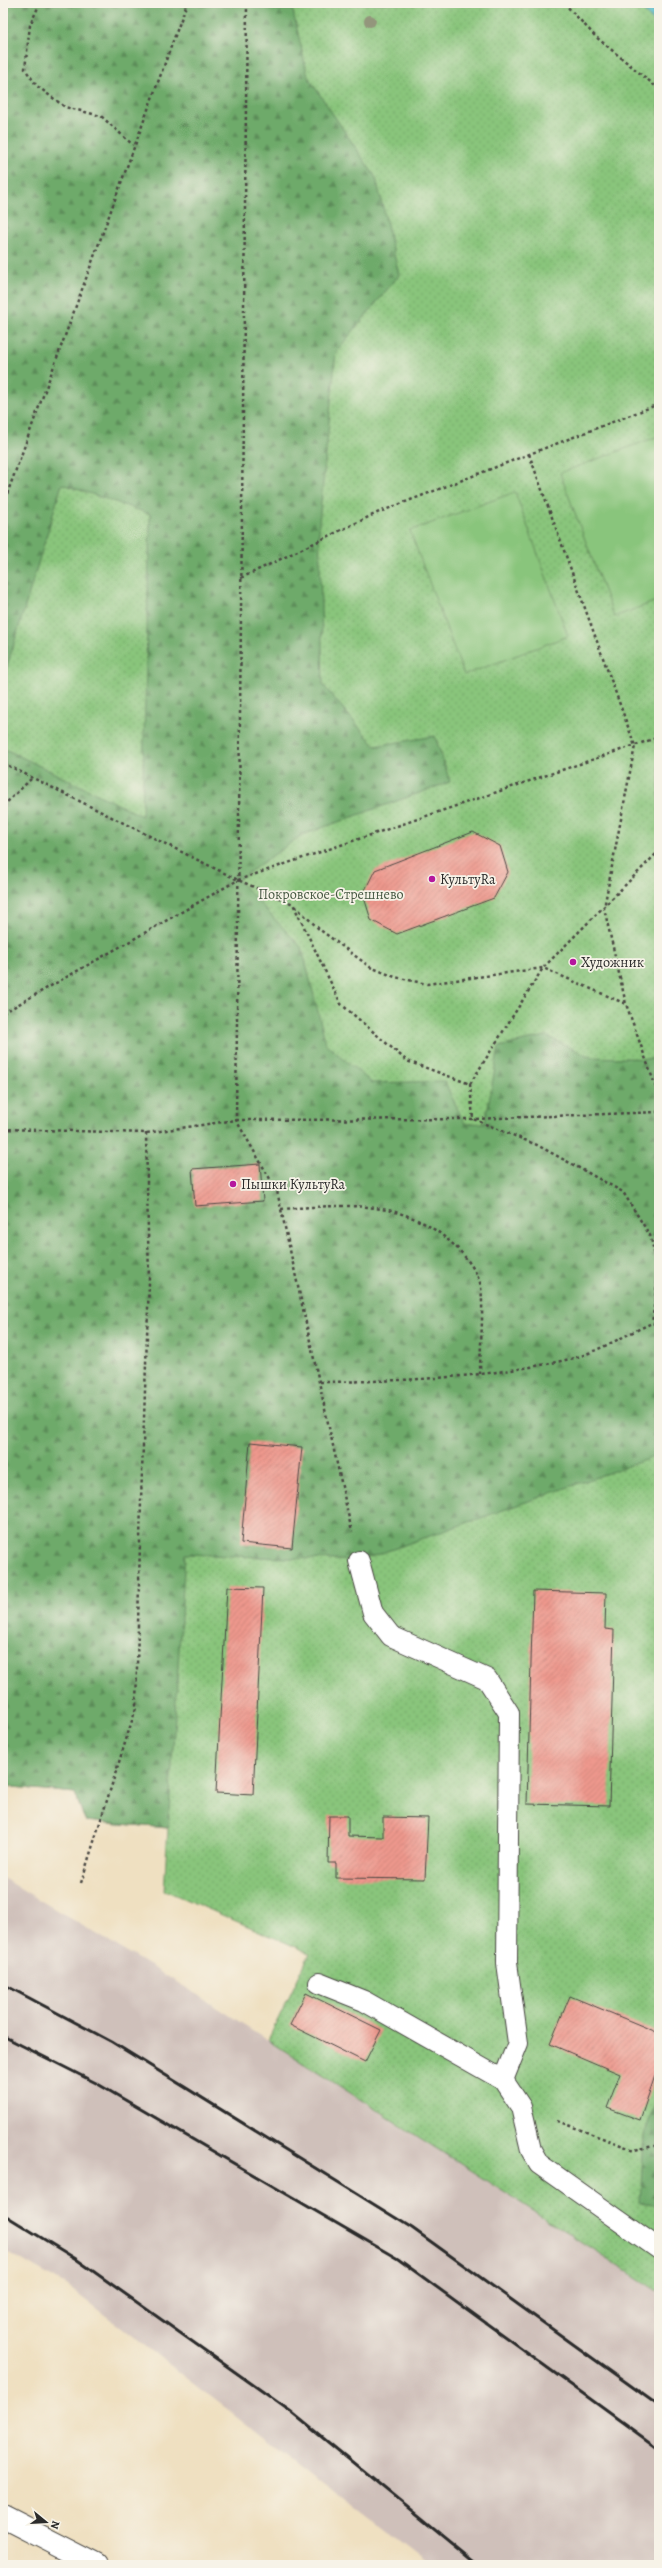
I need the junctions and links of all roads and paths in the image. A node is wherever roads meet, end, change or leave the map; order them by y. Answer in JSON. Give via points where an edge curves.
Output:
{"nodes":[{"id":1,"x":40,"y":3,"type":"edge"},
{"id":2,"x":187,"y":3,"type":"edge"},
{"id":3,"x":247,"y":3,"type":"edge"},
{"id":4,"x":564,"y":3,"type":"edge"},
{"id":5,"x":659,"y":89,"type":"edge"},
{"id":6,"x":133,"y":145,"type":"junction"},
{"id":7,"x":659,"y":404,"type":"edge"},
{"id":8,"x":529,"y":454,"type":"junction"},
{"id":9,"x":3,"y":505,"type":"edge"},
{"id":10,"x":241,"y":578,"type":"junction"},
{"id":11,"x":659,"y":737,"type":"edge"},
{"id":12,"x":635,"y":746,"type":"junction"},
{"id":13,"x":3,"y":763,"type":"edge"},
{"id":14,"x":32,"y":778,"type":"junction"},
{"id":15,"x":3,"y":806,"type":"edge"},
{"id":16,"x":659,"y":851,"type":"edge"},
{"id":17,"x":238,"y":880,"type":"junction"},
{"id":18,"x":293,"y":904,"type":"junction"},
{"id":19,"x":604,"y":908,"type":"junction"},
{"id":20,"x":543,"y":968,"type":"junction"},
{"id":21,"x":626,"y":1004,"type":"junction"},
{"id":22,"x":3,"y":1013,"type":"edge"},
{"id":23,"x":470,"y":1084,"type":"junction"},
{"id":24,"x":659,"y":1096,"type":"edge"},
{"id":25,"x":659,"y":1112,"type":"edge"},
{"id":26,"x":473,"y":1119,"type":"junction"},
{"id":27,"x":236,"y":1120,"type":"junction"},
{"id":28,"x":3,"y":1130,"type":"edge"},
{"id":29,"x":146,"y":1133,"type":"junction"},
{"id":30,"x":281,"y":1209,"type":"junction"},
{"id":31,"x":652,"y":1323,"type":"junction"},
{"id":32,"x":659,"y":1325,"type":"edge"},
{"id":33,"x":480,"y":1374,"type":"junction"},
{"id":34,"x":320,"y":1382,"type":"junction"},
{"id":35,"x":359,"y":1561,"type":"joint"},
{"id":36,"x":81,"y":1883,"type":"dead end"},
{"id":37,"x":319,"y":1983,"type":"dead end"},
{"id":38,"x":503,"y":2080,"type":"junction"},
{"id":39,"x":521,"y":2107,"type":"junction"},
{"id":40,"x":659,"y":2145,"type":"edge"},
{"id":41,"x":659,"y":2249,"type":"edge"},
{"id":42,"x":3,"y":2517,"type":"edge"},
{"id":43,"x":97,"y":2565,"type":"edge"}],
"edges":[{"from":1,"to":6,"type":"path","via":[[30,25],[25,70],[37,86],[65,107],[101,116]]},
{"from":2,"to":6,"type":"path"},
{"from":3,"to":10,"type":"path"},
{"from":4,"to":5,"type":"path","via":[[596,37]]},
{"from":6,"to":9,"type":"path"},
{"from":7,"to":8,"type":"path"},
{"from":8,"to":10,"type":"path","via":[[377,513]]},
{"from":8,"to":12,"type":"path"},
{"from":10,"to":17,"type":"path"},
{"from":11,"to":12,"type":"path"},
{"from":12,"to":17,"type":"path"},
{"from":12,"to":19,"type":"path"},
{"from":13,"to":14,"type":"path"},
{"from":14,"to":15,"type":"path"},
{"from":14,"to":17,"type":"path"},
{"from":16,"to":19,"type":"path"},
{"from":17,"to":18,"type":"path"},
{"from":17,"to":22,"type":"path"},
{"from":17,"to":27,"type":"path"},
{"from":18,"to":20,"type":"path","via":[[319,930],[370,966],[395,977],[427,984]]},
{"from":18,"to":23,"type":"path","via":[[341,1004],[408,1061]]},
{"from":19,"to":20,"type":"path"},
{"from":19,"to":21,"type":"path"},
{"from":20,"to":21,"type":"path"},
{"from":20,"to":23,"type":"path"},
{"from":21,"to":24,"type":"path"},
{"from":23,"to":26,"type":"path"},
{"from":25,"to":26,"type":"path"},
{"from":26,"to":27,"type":"path"},
{"from":26,"to":31,"type":"path","via":[[537,1146],[623,1192],[651,1237],[658,1276]]},
{"from":27,"to":29,"type":"path"},
{"from":27,"to":30,"type":"path","via":[[277,1191]]},
{"from":28,"to":29,"type":"path"},
{"from":29,"to":36,"type":"path","via":[[149,1282],[136,1708]]},
{"from":30,"to":33,"type":"path","via":[[355,1205],[397,1211],[444,1235],[465,1256],[481,1285]]},
{"from":30,"to":34,"type":"path"},
{"from":31,"to":32,"type":"path"},
{"from":31,"to":33,"type":"path","via":[[575,1358]]},
{"from":33,"to":34,"type":"path","via":[[394,1381]]},
{"from":34,"to":35,"type":"path"},
{"from":35,"to":38,"type":"lane","via":[[373,1613],[392,1636],[487,1679],[509,1712],[507,1964],[518,2043]]},
{"from":37,"to":38,"type":"lane","via":[[370,2004]]},
{"from":38,"to":39,"type":"lane"},
{"from":39,"to":40,"type":"path","via":[[634,2150]]},
{"from":39,"to":41,"type":"lane","via":[[531,2150],[539,2164]]},
{"from":42,"to":43,"type":"street"}]}
